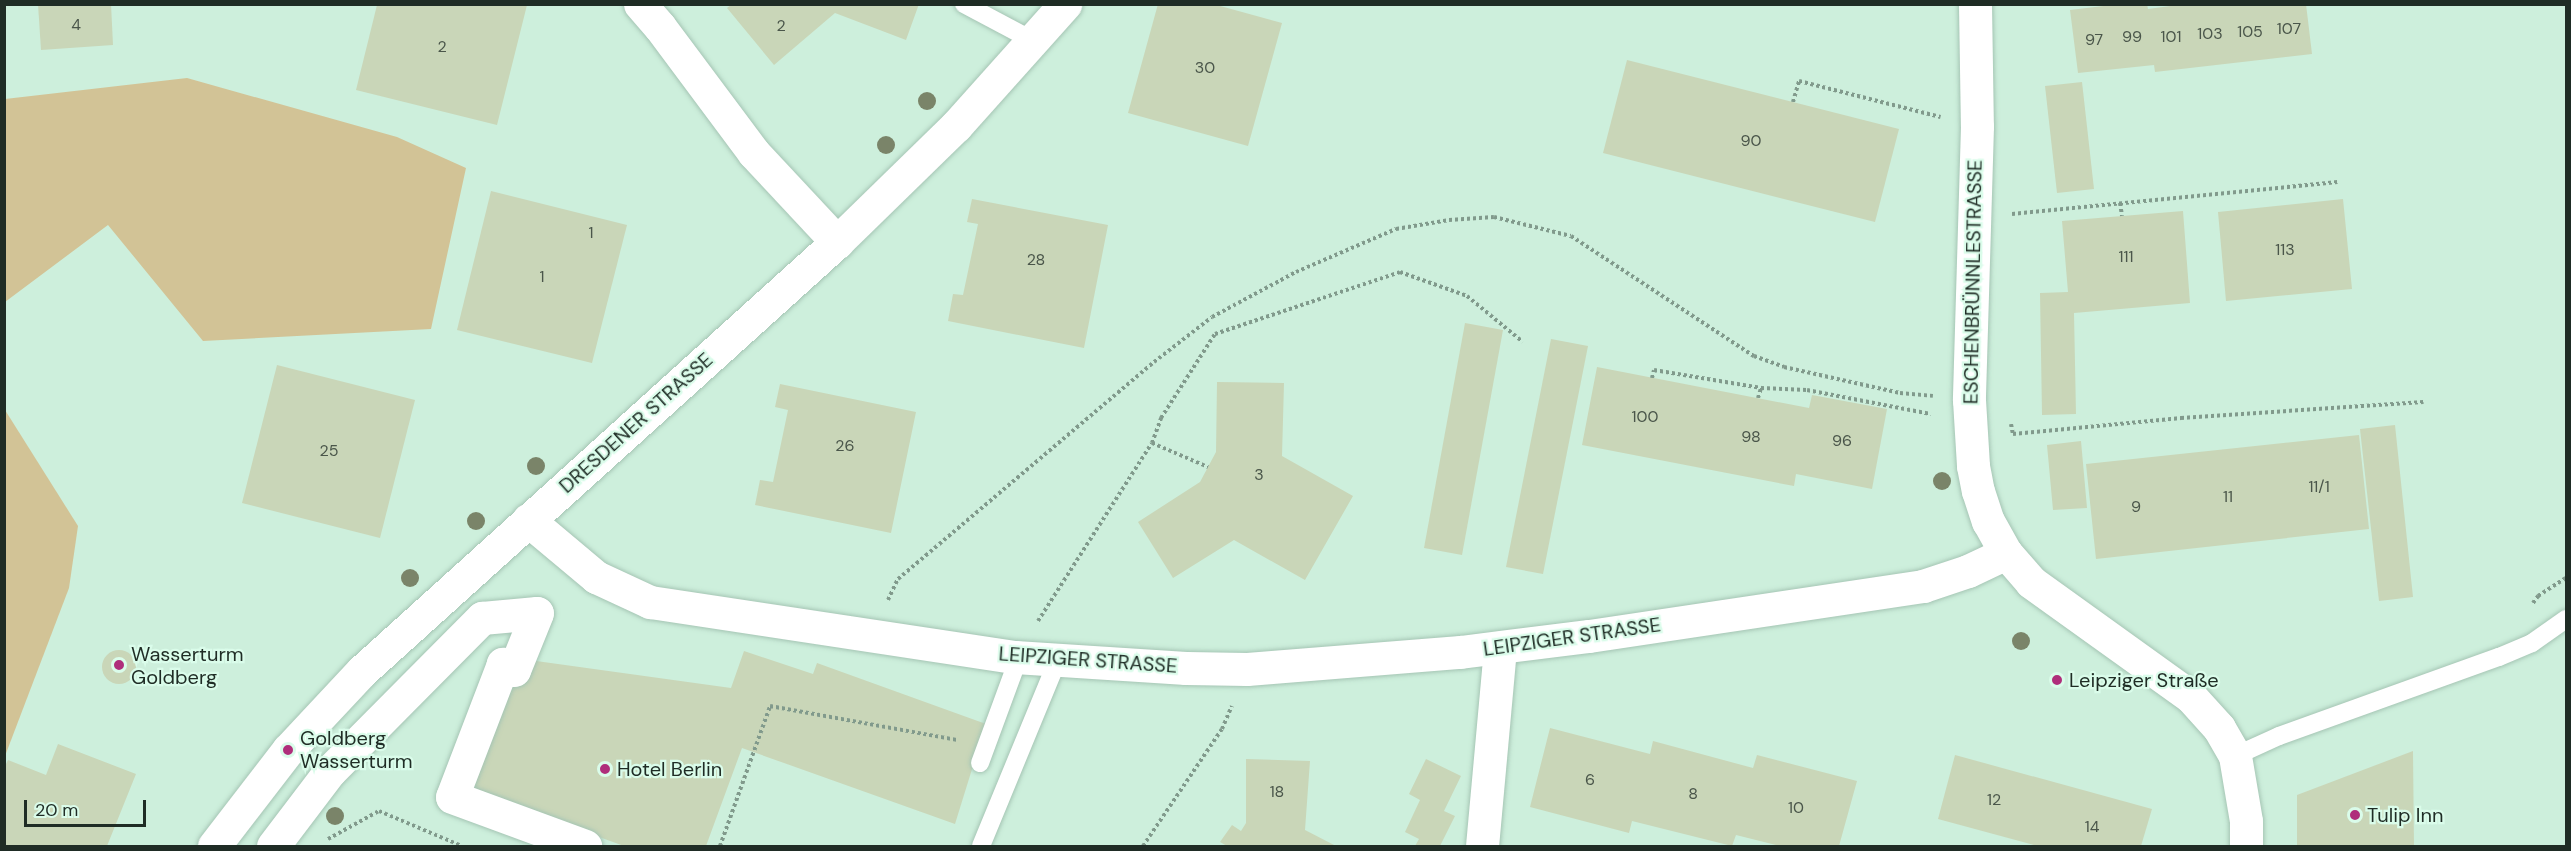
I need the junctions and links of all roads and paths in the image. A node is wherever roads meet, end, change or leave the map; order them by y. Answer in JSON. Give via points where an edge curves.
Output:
{"nodes":[{"id":1,"x":964,"y":4,"type":"edge"},
{"id":2,"x":1065,"y":4,"type":"edge"},
{"id":3,"x":1975,"y":4,"type":"edge"},
{"id":4,"x":646,"y":7,"type":"edge"},
{"id":5,"x":1034,"y":41,"type":"junction"},
{"id":6,"x":1793,"y":102,"type":"dead end"},
{"id":7,"x":1977,"y":126,"type":"junction"},
{"id":8,"x":2337,"y":182,"type":"dead end"},
{"id":9,"x":2120,"y":203,"type":"junction"},
{"id":10,"x":2122,"y":216,"type":"dead end"},
{"id":11,"x":1974,"y":218,"type":"junction"},
{"id":12,"x":837,"y":242,"type":"junction"},
{"id":13,"x":1523,"y":342,"type":"dead end"},
{"id":14,"x":1652,"y":378,"type":"dead end"},
{"id":15,"x":1761,"y":387,"type":"junction"},
{"id":16,"x":1758,"y":398,"type":"dead end"},
{"id":17,"x":1969,"y":400,"type":"junction"},
{"id":18,"x":2423,"y":402,"type":"dead end"},
{"id":19,"x":1931,"y":414,"type":"dead end"},
{"id":20,"x":2013,"y":434,"type":"dead end"},
{"id":21,"x":1152,"y":443,"type":"junction"},
{"id":22,"x":1208,"y":467,"type":"dead end"},
{"id":23,"x":528,"y":520,"type":"junction"},
{"id":24,"x":2006,"y":553,"type":"junction"},
{"id":25,"x":2566,"y":619,"type":"edge"},
{"id":26,"x":870,"y":635,"type":"junction"},
{"id":27,"x":1500,"y":648,"type":"junction"},
{"id":28,"x":1017,"y":657,"type":"junction"},
{"id":29,"x":1058,"y":659,"type":"junction"},
{"id":30,"x":1247,"y":669,"type":"junction"},
{"id":31,"x":963,"y":729,"type":"dead end"},
{"id":32,"x":2235,"y":756,"type":"junction"},
{"id":33,"x":980,"y":763,"type":"dead end"},
{"id":34,"x":323,"y":842,"type":"dead end"},
{"id":35,"x":214,"y":846,"type":"edge"},
{"id":36,"x":273,"y":846,"type":"edge"},
{"id":37,"x":462,"y":846,"type":"edge"},
{"id":38,"x":585,"y":846,"type":"edge"},
{"id":39,"x":720,"y":846,"type":"edge"},
{"id":40,"x":981,"y":846,"type":"edge"},
{"id":41,"x":1143,"y":846,"type":"edge"},
{"id":42,"x":1482,"y":846,"type":"edge"},
{"id":43,"x":2246,"y":846,"type":"edge"}],
"edges":[{"from":1,"to":5,"type":"lane"},
{"from":2,"to":5,"type":"street","name":"DRESDENER STRASSE"},
{"from":3,"to":7,"type":"street","name":"ESCHENBRÜNNLESTRASSE"},
{"from":4,"to":12,"type":"street","via":[[754,153]]},
{"from":5,"to":12,"type":"street","name":"DRESDENER STRASSE","via":[[956,126]]},
{"from":6,"to":7,"type":"path","via":[[1799,81]]},
{"from":7,"to":11,"type":"street","name":"ESCHENBRÜNNLESTRASSE"},
{"from":8,"to":9,"type":"path"},
{"from":9,"to":10,"type":"path"},
{"from":9,"to":11,"type":"path"},
{"from":11,"to":17,"type":"street","name":"ESCHENBRÜNNLESTRASSE"},
{"from":12,"to":23,"type":"street","name":"DRESDENER STRASSE"},
{"from":13,"to":21,"type":"path","via":[[1467,296],[1400,272],[1215,334],[1161,418]]},
{"from":14,"to":15,"type":"path","via":[[1654,370]]},
{"from":15,"to":16,"type":"path"},
{"from":15,"to":19,"type":"path","via":[[1807,390]]},
{"from":17,"to":24,"type":"street","name":"ESCHENBRÜNNLESTRASSE","via":[[1978,491],[1988,521]]},
{"from":17,"to":26,"type":"path","via":[[1900,393],[1784,367],[1754,356],[1571,236],[1494,217],[1396,229],[1296,272],[1203,324],[898,579]]},
{"from":18,"to":20,"type":"path"},
{"from":21,"to":22,"type":"path"},
{"from":21,"to":28,"type":"path"},
{"from":23,"to":26,"type":"street","name":"LEIPZIGER STRASSE","via":[[597,577],[650,602]]},
{"from":23,"to":35,"type":"street","name":"DRESDENER STRASSE","via":[[362,671],[288,750]]},
{"from":24,"to":27,"type":"street","name":"LEIPZIGER STRASSE","via":[[1923,586]]},
{"from":24,"to":32,"type":"street","via":[[2031,582],[2191,697],[2219,728]]},
{"from":25,"to":32,"type":"lane","via":[[2532,643],[2278,736]]},
{"from":26,"to":28,"type":"street","name":"LEIPZIGER STRASSE"},
{"from":27,"to":30,"type":"street","name":"LEIPZIGER STRASSE"},
{"from":27,"to":42,"type":"street"},
{"from":28,"to":29,"type":"street","name":"LEIPZIGER STRASSE"},
{"from":28,"to":33,"type":"lane"},
{"from":29,"to":30,"type":"street","name":"LEIPZIGER STRASSE"},
{"from":29,"to":40,"type":"lane"},
{"from":30,"to":41,"type":"path","via":[[1222,729]]},
{"from":31,"to":39,"type":"path","via":[[958,740],[770,706]]},
{"from":32,"to":43,"type":"street","via":[[2246,821]]},
{"from":34,"to":37,"type":"path","via":[[380,811]]},
{"from":36,"to":38,"type":"street","via":[[330,771],[482,618],[537,614],[514,670],[502,664],[452,797]]}]}
